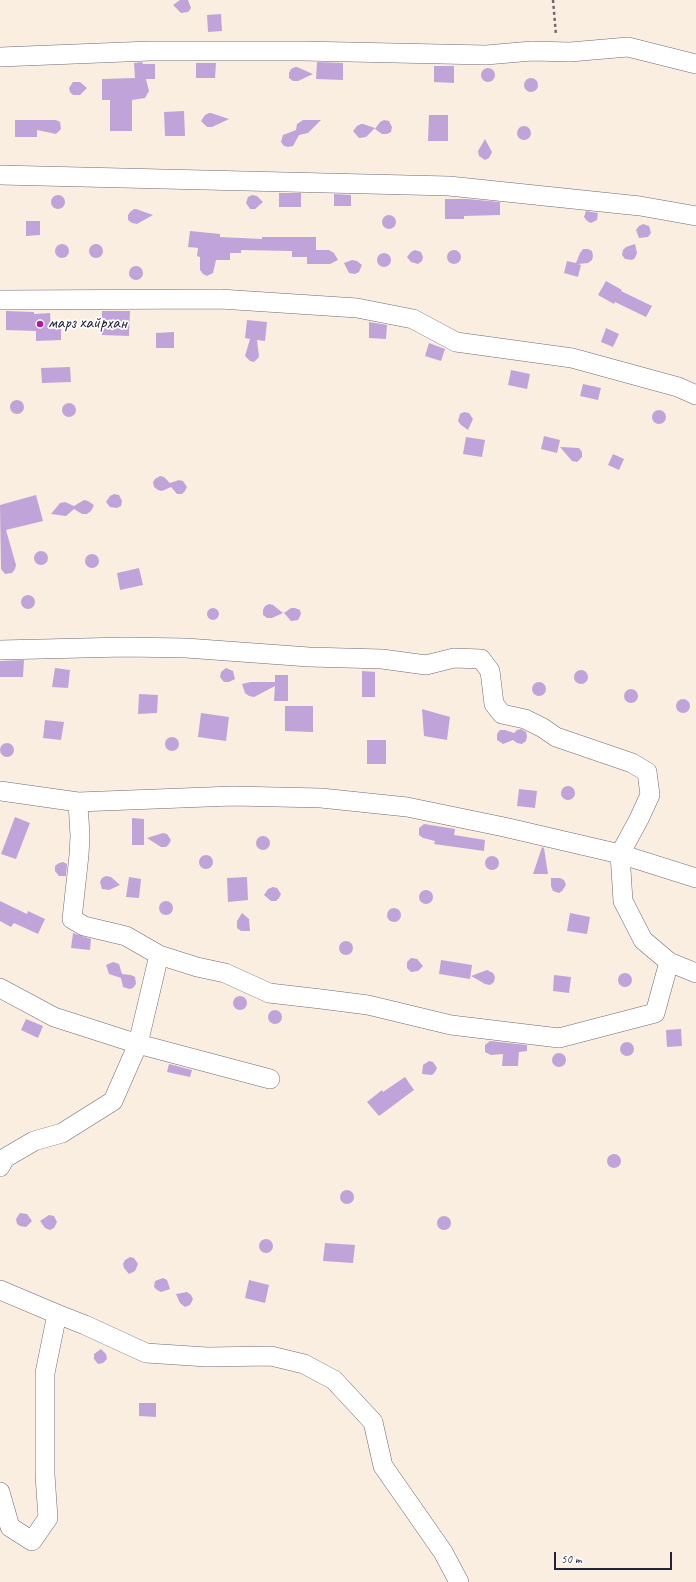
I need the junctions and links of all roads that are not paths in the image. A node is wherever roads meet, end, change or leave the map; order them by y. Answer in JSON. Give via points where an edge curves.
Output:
{"nodes":[{"id":1,"x":0,"y":57,"type":"edge"},
{"id":2,"x":696,"y":64,"type":"edge"},
{"id":3,"x":0,"y":175,"type":"edge"},
{"id":4,"x":696,"y":216,"type":"edge"},
{"id":5,"x":0,"y":300,"type":"edge"},
{"id":6,"x":696,"y":395,"type":"edge"},
{"id":7,"x":0,"y":650,"type":"edge"},
{"id":8,"x":0,"y":791,"type":"edge"},
{"id":9,"x":78,"y":802,"type":"junction"},
{"id":10,"x":620,"y":854,"type":"junction"},
{"id":11,"x":696,"y":878,"type":"edge"},
{"id":12,"x":159,"y":955,"type":"junction"},
{"id":13,"x":669,"y":962,"type":"junction"},
{"id":14,"x":696,"y":973,"type":"edge"},
{"id":15,"x":0,"y":988,"type":"edge"},
{"id":16,"x":138,"y":1044,"type":"junction"},
{"id":17,"x":270,"y":1079,"type":"dead end"},
{"id":18,"x":2,"y":1160,"type":"edge"},
{"id":19,"x":0,"y":1290,"type":"edge"},
{"id":20,"x":57,"y":1314,"type":"junction"},
{"id":21,"x":0,"y":1492,"type":"edge"},
{"id":22,"x":459,"y":1582,"type":"edge"}],
"edges":[{"from":1,"to":2,"type":"street","via":[[150,51],[486,55],[628,47]]},
{"from":3,"to":4,"type":"street","via":[[449,186],[640,206]]},
{"from":5,"to":6,"type":"street","via":[[220,298],[357,308],[413,319],[456,342],[572,358],[678,387]]},
{"from":7,"to":10,"type":"street","via":[[186,648],[382,659],[426,665],[454,658],[481,659],[490,671],[494,704],[502,714],[525,719],[556,737],[632,763],[647,772],[650,795]]},
{"from":8,"to":9,"type":"street"},
{"from":9,"to":10,"type":"street","via":[[233,796],[321,798],[407,807]]},
{"from":9,"to":12,"type":"street","via":[[80,836],[72,919],[84,926],[126,936]]},
{"from":10,"to":11,"type":"street"},
{"from":10,"to":13,"type":"street","via":[[624,901],[643,940]]},
{"from":12,"to":13,"type":"street","via":[[224,973],[269,993],[368,1005],[451,1025],[559,1038],[655,1013]]},
{"from":12,"to":16,"type":"street"},
{"from":13,"to":14,"type":"street"},
{"from":15,"to":16,"type":"street","via":[[54,1017]]},
{"from":16,"to":17,"type":"street"},
{"from":16,"to":18,"type":"street","via":[[112,1102],[62,1133],[34,1141]]},
{"from":19,"to":20,"type":"street"},
{"from":20,"to":21,"type":"street","via":[[45,1373],[45,1475],[48,1518],[32,1541],[10,1527]]},
{"from":20,"to":22,"type":"street","via":[[146,1353],[207,1357],[271,1356],[304,1364],[334,1380],[373,1422],[383,1466],[443,1552]]}]}
